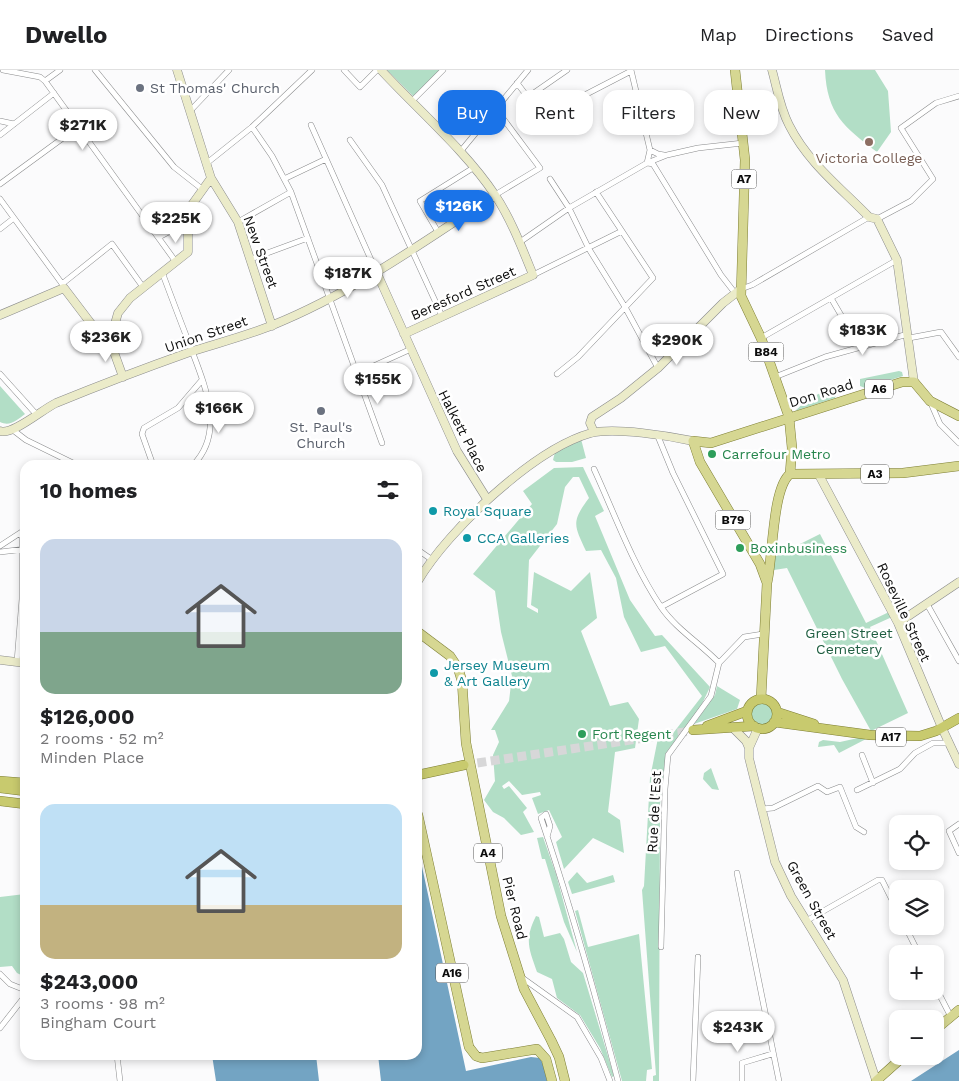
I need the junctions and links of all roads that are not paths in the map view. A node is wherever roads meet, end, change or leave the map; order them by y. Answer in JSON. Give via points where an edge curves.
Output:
{"nodes":[{"id":1,"x":3,"y":70,"type":"edge"},
{"id":2,"x":60,"y":70,"type":"edge"},
{"id":3,"x":95,"y":70,"type":"edge"},
{"id":4,"x":177,"y":70,"type":"edge"},
{"id":5,"x":229,"y":70,"type":"edge"},
{"id":6,"x":312,"y":70,"type":"edge"},
{"id":7,"x":344,"y":70,"type":"edge"},
{"id":8,"x":379,"y":70,"type":"edge"},
{"id":9,"x":443,"y":70,"type":"edge"},
{"id":10,"x":528,"y":70,"type":"edge"},
{"id":11,"x":567,"y":70,"type":"edge"},
{"id":12,"x":735,"y":70,"type":"edge"},
{"id":13,"x":772,"y":70,"type":"edge"},
{"id":14,"x":631,"y":71,"type":"edge"},
{"id":15,"x":28,"y":72,"type":"edge"},
{"id":16,"x":45,"y":81,"type":"junction"},
{"id":17,"x":517,"y":83,"type":"junction"},
{"id":18,"x":522,"y":90,"type":"edge"},
{"id":19,"x":538,"y":90,"type":"edge"},
{"id":20,"x":593,"y":91,"type":"edge"},
{"id":21,"x":54,"y":93,"type":"junction"},
{"id":22,"x":959,"y":96,"type":"edge"},
{"id":23,"x":506,"y":97,"type":"edge"},
{"id":24,"x":412,"y":102,"type":"junction"},
{"id":25,"x":191,"y":110,"type":"junction"},
{"id":26,"x":0,"y":121,"type":"edge"},
{"id":27,"x":506,"y":122,"type":"edge"},
{"id":28,"x":14,"y":124,"type":"junction"},
{"id":29,"x":311,"y":125,"type":"dead end"},
{"id":30,"x":78,"y":127,"type":"junction"},
{"id":31,"x":252,"y":127,"type":"junction"},
{"id":32,"x":0,"y":135,"type":"edge"},
{"id":33,"x":474,"y":135,"type":"edge"},
{"id":34,"x":350,"y":140,"type":"dead end"},
{"id":35,"x":744,"y":143,"type":"junction"},
{"id":36,"x":650,"y":150,"type":"junction"},
{"id":37,"x":459,"y":152,"type":"junction"},
{"id":38,"x":667,"y":155,"type":"junction"},
{"id":39,"x":326,"y":159,"type":"junction"},
{"id":40,"x":207,"y":163,"type":"junction"},
{"id":41,"x":647,"y":163,"type":"junction"},
{"id":42,"x":473,"y":168,"type":"junction"},
{"id":43,"x":211,"y":178,"type":"junction"},
{"id":44,"x":284,"y":179,"type":"junction"},
{"id":45,"x":550,"y":179,"type":"dead end"},
{"id":46,"x":0,"y":184,"type":"edge"},
{"id":47,"x":202,"y":189,"type":"junction"},
{"id":48,"x":290,"y":192,"type":"junction"},
{"id":49,"x":596,"y":192,"type":"junction"},
{"id":50,"x":495,"y":195,"type":"junction"},
{"id":51,"x":0,"y":199,"type":"edge"},
{"id":52,"x":570,"y":208,"type":"junction"},
{"id":53,"x":14,"y":218,"type":"junction"},
{"id":54,"x":873,"y":218,"type":"junction"},
{"id":55,"x":187,"y":222,"type":"junction"},
{"id":56,"x":238,"y":222,"type":"junction"},
{"id":57,"x":0,"y":229,"type":"edge"},
{"id":58,"x":622,"y":231,"type":"junction"},
{"id":59,"x":438,"y":232,"type":"junction"},
{"id":60,"x":159,"y":237,"type":"junction"},
{"id":61,"x":308,"y":238,"type":"junction"},
{"id":62,"x":520,"y":242,"type":"junction"},
{"id":63,"x":411,"y":249,"type":"junction"},
{"id":64,"x":589,"y":249,"type":"junction"},
{"id":65,"x":251,"y":258,"type":"junction"},
{"id":66,"x":898,"y":260,"type":"junction"},
{"id":67,"x":176,"y":262,"type":"junction"},
{"id":68,"x":376,"y":270,"type":"junction"},
{"id":69,"x":162,"y":272,"type":"junction"},
{"id":70,"x":533,"y":275,"type":"junction"},
{"id":71,"x":63,"y":286,"type":"junction"},
{"id":72,"x":143,"y":287,"type":"junction"},
{"id":73,"x":738,"y":291,"type":"junction"},
{"id":74,"x":329,"y":298,"type":"junction"},
{"id":75,"x":831,"y":298,"type":"junction"},
{"id":76,"x":625,"y":307,"type":"junction"},
{"id":77,"x":0,"y":315,"type":"edge"},
{"id":78,"x":442,"y":316,"type":"junction"},
{"id":79,"x":272,"y":326,"type":"junction"},
{"id":80,"x":404,"y":334,"type":"junction"},
{"id":81,"x":908,"y":336,"type":"junction"},
{"id":82,"x":760,"y":338,"type":"junction"},
{"id":83,"x":110,"y":341,"type":"junction"},
{"id":84,"x":859,"y":346,"type":"junction"},
{"id":85,"x":411,"y":349,"type":"junction"},
{"id":86,"x":192,"y":352,"type":"junction"},
{"id":87,"x":959,"y":357,"type":"edge"},
{"id":88,"x":658,"y":368,"type":"junction"},
{"id":89,"x":0,"y":374,"type":"edge"},
{"id":90,"x":356,"y":374,"type":"junction"},
{"id":91,"x":557,"y":374,"type":"dead end"},
{"id":92,"x":123,"y":377,"type":"junction"},
{"id":93,"x":775,"y":377,"type":"junction"},
{"id":94,"x":202,"y":380,"type":"junction"},
{"id":95,"x":914,"y":382,"type":"junction"},
{"id":96,"x":930,"y":401,"type":"junction"},
{"id":97,"x":36,"y":414,"type":"junction"},
{"id":98,"x":959,"y":416,"type":"edge"},
{"id":99,"x":789,"y":417,"type":"junction"},
{"id":100,"x":13,"y":430,"type":"junction"},
{"id":101,"x":0,"y":431,"type":"edge"},
{"id":102,"x":594,"y":432,"type":"junction"},
{"id":103,"x":657,"y":434,"type":"junction"},
{"id":104,"x":693,"y":441,"type":"junction"},
{"id":105,"x":382,"y":443,"type":"dead end"},
{"id":106,"x":959,"y":443,"type":"edge"},
{"id":107,"x":67,"y":460,"type":"edge"},
{"id":108,"x":152,"y":460,"type":"edge"},
{"id":109,"x":198,"y":460,"type":"edge"},
{"id":110,"x":959,"y":466,"type":"edge"},
{"id":111,"x":594,"y":469,"type":"dead end"},
{"id":112,"x":790,"y":474,"type":"junction"},
{"id":113,"x":819,"y":475,"type":"junction"},
{"id":114,"x":487,"y":499,"type":"junction"},
{"id":115,"x":20,"y":534,"type":"edge"},
{"id":116,"x":0,"y":546,"type":"edge"},
{"id":117,"x":20,"y":550,"type":"edge"},
{"id":118,"x":0,"y":552,"type":"edge"},
{"id":119,"x":422,"y":553,"type":"edge"},
{"id":120,"x":431,"y":559,"type":"junction"},
{"id":121,"x":771,"y":561,"type":"junction"},
{"id":122,"x":760,"y":564,"type":"junction"},
{"id":123,"x":422,"y":574,"type":"edge"},
{"id":124,"x":767,"y":583,"type":"junction"},
{"id":125,"x":958,"y":583,"type":"edge"},
{"id":126,"x":927,"y":604,"type":"junction"},
{"id":127,"x":661,"y":607,"type":"junction"},
{"id":128,"x":898,"y":623,"type":"junction"},
{"id":129,"x":763,"y":634,"type":"junction"},
{"id":130,"x":422,"y":635,"type":"edge"},
{"id":131,"x":0,"y":660,"type":"edge"},
{"id":132,"x":959,"y":661,"type":"edge"},
{"id":133,"x":719,"y":662,"type":"junction"},
{"id":134,"x":20,"y":663,"type":"edge"},
{"id":135,"x":761,"y":699,"type":"junction"},
{"id":136,"x":747,"y":712,"type":"junction"},
{"id":137,"x":777,"y":712,"type":"junction"},
{"id":138,"x":959,"y":718,"type":"edge"},
{"id":139,"x":774,"y":722,"type":"junction"},
{"id":140,"x":756,"y":727,"type":"junction"},
{"id":141,"x":733,"y":728,"type":"junction"},
{"id":142,"x":942,"y":728,"type":"junction"},
{"id":143,"x":838,"y":731,"type":"junction"},
{"id":144,"x":949,"y":743,"type":"junction"},
{"id":145,"x":750,"y":748,"type":"junction"},
{"id":146,"x":862,"y":755,"type":"dead end"},
{"id":147,"x":959,"y":764,"type":"edge"},
{"id":148,"x":422,"y":770,"type":"edge"},
{"id":149,"x":422,"y":774,"type":"edge"},
{"id":150,"x":0,"y":781,"type":"edge"},
{"id":151,"x":873,"y":782,"type":"junction"},
{"id":152,"x":20,"y":783,"type":"edge"},
{"id":153,"x":0,"y":788,"type":"edge"},
{"id":154,"x":20,"y":790,"type":"edge"},
{"id":155,"x":858,"y":790,"type":"dead end"},
{"id":156,"x":0,"y":796,"type":"edge"},
{"id":157,"x":20,"y":798,"type":"edge"},
{"id":158,"x":0,"y":801,"type":"edge"},
{"id":159,"x":20,"y":803,"type":"edge"},
{"id":160,"x":761,"y":809,"type":"junction"},
{"id":161,"x":959,"y":824,"type":"edge"},
{"id":162,"x":864,"y":832,"type":"dead end"},
{"id":163,"x":547,"y":837,"type":"dead end"},
{"id":164,"x":422,"y":838,"type":"edge"},
{"id":165,"x":959,"y":853,"type":"edge"},
{"id":166,"x":737,"y":872,"type":"dead end"},
{"id":167,"x":889,"y":894,"type":"edge"},
{"id":168,"x":806,"y":921,"type":"junction"},
{"id":169,"x":661,"y":947,"type":"dead end"},
{"id":170,"x":698,"y":957,"type":"dead end"},
{"id":171,"x":0,"y":974,"type":"edge"},
{"id":172,"x":520,"y":977,"type":"junction"},
{"id":173,"x":20,"y":988,"type":"edge"},
{"id":174,"x":942,"y":1000,"type":"edge"},
{"id":175,"x":20,"y":1002,"type":"edge"},
{"id":176,"x":959,"y":1010,"type":"edge"},
{"id":177,"x":950,"y":1017,"type":"junction"},
{"id":178,"x":944,"y":1022,"type":"edge"},
{"id":179,"x":1,"y":1025,"type":"edge"},
{"id":180,"x":772,"y":1054,"type":"junction"},
{"id":181,"x":118,"y":1060,"type":"edge"},
{"id":182,"x":894,"y":1065,"type":"edge"},
{"id":183,"x":876,"y":1080,"type":"edge"},
{"id":184,"x":120,"y":1081,"type":"edge"},
{"id":185,"x":552,"y":1081,"type":"edge"},
{"id":186,"x":565,"y":1081,"type":"edge"},
{"id":187,"x":610,"y":1081,"type":"edge"},
{"id":188,"x":618,"y":1081,"type":"edge"},
{"id":189,"x":693,"y":1081,"type":"edge"},
{"id":190,"x":742,"y":1081,"type":"edge"},
{"id":191,"x":779,"y":1081,"type":"edge"}],
"edges":[{"from":1,"to":15,"type":"street"},
{"from":2,"to":16,"type":"street"},
{"from":3,"to":47,"type":"street","via":[[174,167]]},
{"from":4,"to":25,"type":"main road","name":"New Street"},
{"from":5,"to":25,"type":"street"},
{"from":6,"to":31,"type":"street"},
{"from":7,"to":8,"type":"street","via":[[360,87]]},
{"from":8,"to":24,"type":"main road"},
{"from":9,"to":24,"type":"street"},
{"from":10,"to":17,"type":"street"},
{"from":11,"to":19,"type":"street"},
{"from":12,"to":35,"type":"main road","number":"A7"},
{"from":13,"to":54,"type":"main road","via":[[784,114],[794,135],[818,167]]},
{"from":14,"to":20,"type":"street"},
{"from":14,"to":36,"type":"street"},
{"from":15,"to":16,"type":"street"},
{"from":16,"to":21,"type":"street"},
{"from":17,"to":18,"type":"street"},
{"from":17,"to":23,"type":"street"},
{"from":21,"to":28,"type":"street"},
{"from":21,"to":30,"type":"street"},
{"from":22,"to":54,"type":"street","via":[[936,103],[901,128],[933,178],[911,201]]},
{"from":24,"to":37,"type":"main road"},
{"from":25,"to":40,"type":"main road","name":"New Street"},
{"from":26,"to":28,"type":"street"},
{"from":27,"to":50,"type":"street","via":[[540,168]]},
{"from":28,"to":32,"type":"street"},
{"from":29,"to":39,"type":"street","name":"Halkett Place"},
{"from":30,"to":46,"type":"street"},
{"from":30,"to":60,"type":"street"},
{"from":31,"to":40,"type":"street"},
{"from":31,"to":44,"type":"street"},
{"from":33,"to":37,"type":"street"},
{"from":34,"to":63,"type":"street","via":[[382,185]]},
{"from":35,"to":38,"type":"street"},
{"from":35,"to":73,"type":"main road","number":"A7","via":[[744,241]]},
{"from":36,"to":38,"type":"street"},
{"from":36,"to":41,"type":"street"},
{"from":37,"to":42,"type":"main road"},
{"from":38,"to":41,"type":"street"},
{"from":39,"to":44,"type":"street"},
{"from":39,"to":68,"type":"street","name":"Halkett Place"},
{"from":40,"to":43,"type":"main road","name":"New Street"},
{"from":41,"to":49,"type":"street"},
{"from":41,"to":73,"type":"street","via":[[653,164],[721,275]]},
{"from":42,"to":50,"type":"main road"},
{"from":42,"to":59,"type":"street","via":[[420,201]]},
{"from":43,"to":47,"type":"main road"},
{"from":43,"to":56,"type":"main road","name":"New Street"},
{"from":44,"to":48,"type":"street"},
{"from":45,"to":52,"type":"street"},
{"from":47,"to":55,"type":"main road","via":[[191,206]]},
{"from":48,"to":56,"type":"street"},
{"from":48,"to":61,"type":"street"},
{"from":49,"to":52,"type":"street"},
{"from":49,"to":58,"type":"street"},
{"from":50,"to":59,"type":"main road","name":"Union Street"},
{"from":50,"to":62,"type":"main road"},
{"from":51,"to":53,"type":"street"},
{"from":52,"to":62,"type":"street"},
{"from":52,"to":64,"type":"street"},
{"from":53,"to":57,"type":"street"},
{"from":53,"to":71,"type":"street"},
{"from":54,"to":66,"type":"main road"},
{"from":54,"to":73,"type":"street"},
{"from":55,"to":60,"type":"street"},
{"from":55,"to":67,"type":"main road","via":[[188,252]]},
{"from":56,"to":65,"type":"main road","name":"New Street"},
{"from":58,"to":64,"type":"street"},
{"from":58,"to":76,"type":"street","via":[[653,278]]},
{"from":59,"to":63,"type":"main road","name":"Union Street"},
{"from":60,"to":67,"type":"street"},
{"from":61,"to":65,"type":"street"},
{"from":61,"to":74,"type":"street"},
{"from":62,"to":70,"type":"main road"},
{"from":63,"to":68,"type":"main road","name":"Union Street"},
{"from":63,"to":78,"type":"street"},
{"from":64,"to":70,"type":"street"},
{"from":64,"to":76,"type":"street"},
{"from":65,"to":79,"type":"main road","name":"New Street"},
{"from":66,"to":75,"type":"street"},
{"from":66,"to":81,"type":"main road"},
{"from":67,"to":69,"type":"main road"},
{"from":68,"to":74,"type":"main road","name":"Union Street"},
{"from":68,"to":80,"type":"main road","name":"Halkett Place"},
{"from":69,"to":72,"type":"main road"},
{"from":69,"to":86,"type":"street"},
{"from":70,"to":78,"type":"main road","name":"Beresford Street"},
{"from":71,"to":72,"type":"street","via":[[112,244]]},
{"from":71,"to":77,"type":"main road"},
{"from":71,"to":83,"type":"main road","via":[[102,338]]},
{"from":72,"to":83,"type":"main road","via":[[118,313]]},
{"from":73,"to":82,"type":"main road","number":"B84"},
{"from":73,"to":88,"type":"main road"},
{"from":74,"to":79,"type":"main road","name":"Union Street"},
{"from":74,"to":90,"type":"street"},
{"from":75,"to":82,"type":"street"},
{"from":75,"to":84,"type":"street"},
{"from":76,"to":88,"type":"street"},
{"from":76,"to":91,"type":"street","via":[[578,357]]},
{"from":78,"to":80,"type":"main road","name":"Beresford Street"},
{"from":79,"to":86,"type":"main road","name":"Union Street"},
{"from":80,"to":85,"type":"main road","name":"Halkett Place"},
{"from":81,"to":84,"type":"street"},
{"from":81,"to":87,"type":"street","via":[[941,332]]},
{"from":81,"to":95,"type":"main road"},
{"from":82,"to":93,"type":"main road","number":"B84"},
{"from":83,"to":92,"type":"main road"},
{"from":84,"to":93,"type":"street"},
{"from":85,"to":90,"type":"street"},
{"from":85,"to":114,"type":"main road","name":"Halkett Place","via":[[456,451]]},
{"from":86,"to":92,"type":"main road","name":"Union Street"},
{"from":86,"to":94,"type":"street"},
{"from":88,"to":102,"type":"main road","via":[[592,417],[590,423]]},
{"from":89,"to":97,"type":"street"},
{"from":90,"to":105,"type":"street"},
{"from":92,"to":97,"type":"main road","name":"Union Street"},
{"from":93,"to":99,"type":"main road","number":"B84"},
{"from":94,"to":108,"type":"street","via":[[178,408],[144,428],[142,434]]},
{"from":94,"to":109,"type":"street","via":[[210,414],[209,436]]},
{"from":95,"to":96,"type":"main road"},
{"from":95,"to":99,"type":"main road","name":"Don Road","number":"A6","via":[[902,382]]},
{"from":96,"to":98,"type":"main road"},
{"from":96,"to":106,"type":"street","via":[[940,424]]},
{"from":97,"to":100,"type":"main road","name":"Union Street"},
{"from":99,"to":104,"type":"main road","name":"Don Road","number":"A6","via":[[711,443]]},
{"from":99,"to":112,"type":"main road"},
{"from":100,"to":101,"type":"main road"},
{"from":100,"to":107,"type":"street"},
{"from":102,"to":103,"type":"main road"},
{"from":102,"to":114,"type":"main road","via":[[550,451]]},
{"from":103,"to":104,"type":"main road"},
{"from":103,"to":127,"type":"street","via":[[673,474],[723,574]]},
{"from":104,"to":122,"type":"main road","number":"B79","via":[[700,462]]},
{"from":110,"to":113,"type":"main road","number":"A3","via":[[904,473]]},
{"from":111,"to":127,"type":"street","via":[[637,565]]},
{"from":112,"to":113,"type":"main road","number":"A3"},
{"from":112,"to":121,"type":"main road","via":[[783,483],[777,505]]},
{"from":113,"to":128,"type":"main road","name":"Roseville Street"},
{"from":114,"to":120,"type":"main road"},
{"from":115,"to":116,"type":"street"},
{"from":117,"to":118,"type":"street"},
{"from":119,"to":120,"type":"street"},
{"from":120,"to":123,"type":"main road"},
{"from":121,"to":122,"type":"main road"},
{"from":121,"to":124,"type":"main road"},
{"from":122,"to":124,"type":"main road","number":"B79"},
{"from":124,"to":129,"type":"main road","number":"B79"},
{"from":125,"to":126,"type":"main road"},
{"from":126,"to":128,"type":"main road"},
{"from":126,"to":132,"type":"street"},
{"from":127,"to":133,"type":"street","via":[[670,619]]},
{"from":128,"to":142,"type":"main road","name":"Roseville Street"},
{"from":129,"to":133,"type":"street","via":[[744,637]]},
{"from":129,"to":135,"type":"main road","number":"B79"},
{"from":130,"to":172,"type":"main road","name":"Pier Road","number":"A4","via":[[450,656],[462,681],[466,743],[484,836],[501,916]]},
{"from":131,"to":134,"type":"main road"},
{"from":133,"to":169,"type":"street","name":"Rue de l'Est","via":[[711,696],[668,755],[664,789]]},
{"from":135,"to":136,"type":"highway","number":"A17","via":[[751,704]]},
{"from":135,"to":137,"type":"highway","via":[[772,703]]},
{"from":136,"to":140,"type":"highway","via":[[748,719]]},
{"from":136,"to":141,"type":"highway","number":"A17","via":[[693,730]]},
{"from":137,"to":139,"type":"highway"},
{"from":137,"to":143,"type":"highway"},
{"from":138,"to":142,"type":"highway","number":"A17"},
{"from":139,"to":140,"type":"highway","number":"A17","via":[[768,728]]},
{"from":139,"to":143,"type":"highway","number":"A17"},
{"from":140,"to":141,"type":"highway","number":"A17"},
{"from":140,"to":145,"type":"main road","name":"Green Street"},
{"from":141,"to":145,"type":"main road"},
{"from":142,"to":143,"type":"highway","number":"A17","via":[[920,736],[891,737]]},
{"from":142,"to":144,"type":"main road","name":"Roseville Street"},
{"from":144,"to":147,"type":"main road","name":"Roseville Street"},
{"from":144,"to":151,"type":"street","via":[[933,743],[915,753],[900,769]]},
{"from":145,"to":160,"type":"main road","name":"Green Street","via":[[749,758]]},
{"from":146,"to":151,"type":"street"},
{"from":148,"to":149,"type":"highway","via":[[464,766]]},
{"from":150,"to":152,"type":"highway"},
{"from":151,"to":155,"type":"street"},
{"from":153,"to":154,"type":"highway"},
{"from":156,"to":157,"type":"highway"},
{"from":158,"to":159,"type":"highway"},
{"from":160,"to":162,"type":"street","via":[[773,808],[818,786],[827,792],[840,787],[856,827]]},
{"from":160,"to":168,"type":"main road","name":"Green Street","via":[[776,862]]},
{"from":161,"to":165,"type":"street","via":[[949,831]]},
{"from":163,"to":188,"type":"street"},
{"from":164,"to":185,"type":"main road","number":"A16","via":[[469,1047],[482,1058],[532,1048],[540,1050]]},
{"from":166,"to":180,"type":"street"},
{"from":167,"to":168,"type":"street","via":[[882,880],[878,880]]},
{"from":168,"to":183,"type":"main road","name":"Green Street","via":[[843,980]]},
{"from":170,"to":189,"type":"street"},
{"from":171,"to":173,"type":"street"},
{"from":172,"to":186,"type":"main road","name":"Pier Road","number":"A4","via":[[559,1058]]},
{"from":172,"to":187,"type":"street","via":[[576,1017],[601,1058]]},
{"from":174,"to":177,"type":"street"},
{"from":175,"to":179,"type":"street"},
{"from":176,"to":177,"type":"main road"},
{"from":177,"to":178,"type":"main road"},
{"from":180,"to":190,"type":"street","via":[[742,1063]]},
{"from":180,"to":191,"type":"street"},
{"from":181,"to":184,"type":"street"},
{"from":182,"to":183,"type":"main road"}]}
